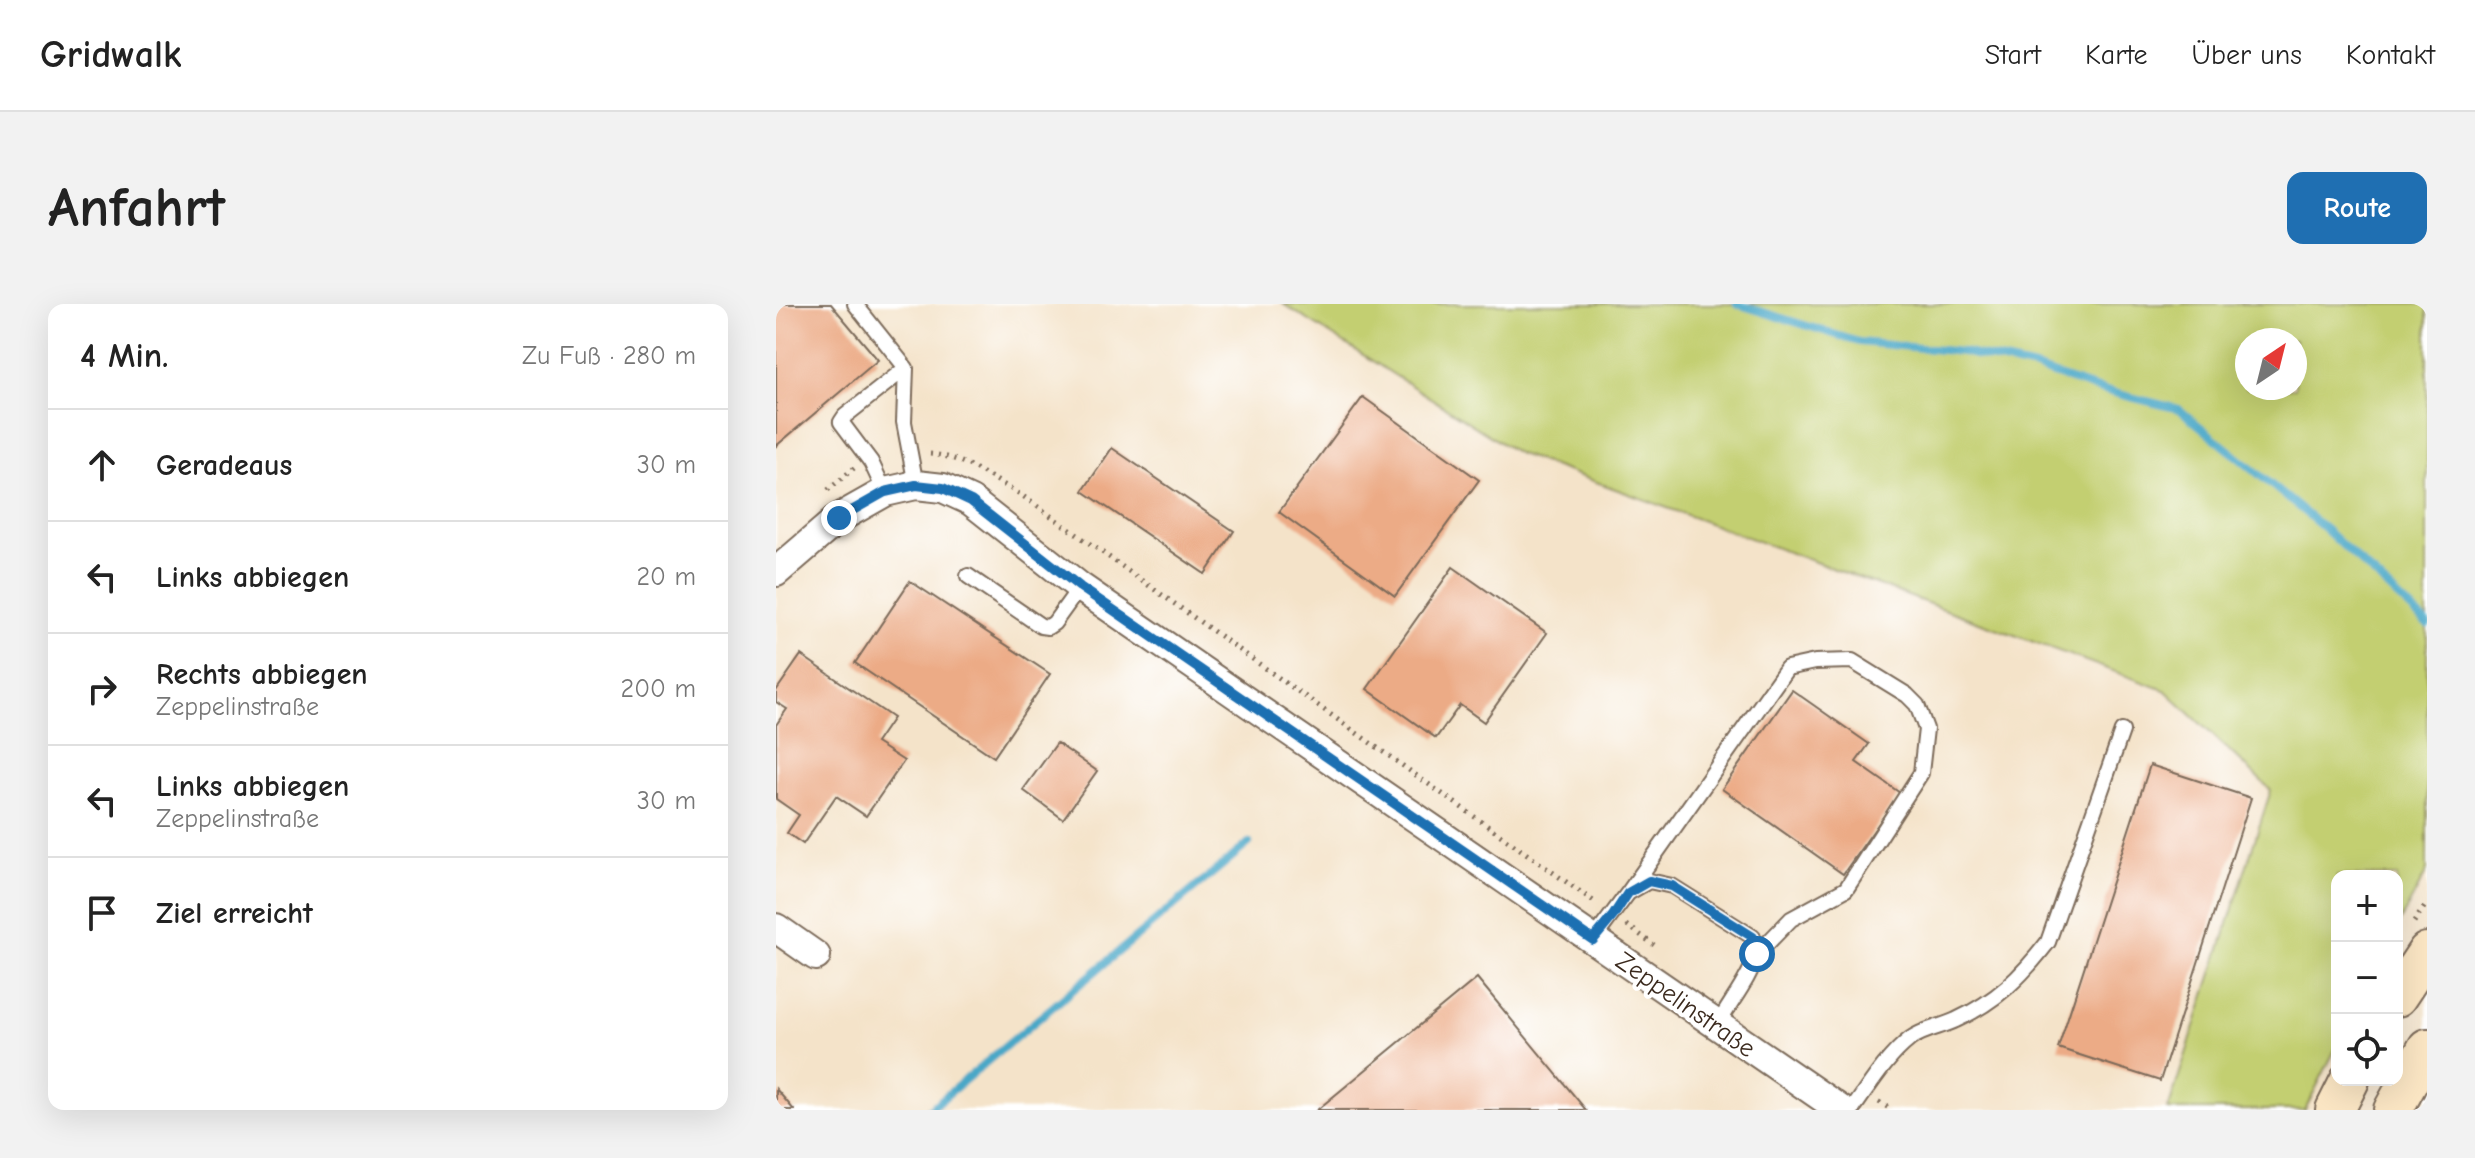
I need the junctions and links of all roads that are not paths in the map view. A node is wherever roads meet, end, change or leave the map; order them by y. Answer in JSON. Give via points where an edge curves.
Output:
{"nodes":[{"id":1,"x":855,"y":304,"type":"edge"},
{"id":2,"x":906,"y":368,"type":"junction"},
{"id":3,"x":916,"y":485,"type":"junction"},
{"id":4,"x":885,"y":492,"type":"junction"},
{"id":5,"x":776,"y":572,"type":"edge"},
{"id":6,"x":968,"y":576,"type":"dead end"},
{"id":7,"x":1080,"y":587,"type":"junction"},
{"id":8,"x":2122,"y":731,"type":"dead end"},
{"id":9,"x":1628,"y":893,"type":"junction"},
{"id":10,"x":776,"y":928,"type":"edge"},
{"id":11,"x":1593,"y":940,"type":"junction"},
{"id":12,"x":2427,"y":952,"type":"edge"},
{"id":13,"x":1757,"y":954,"type":"junction"},
{"id":14,"x":816,"y":956,"type":"dead end"},
{"id":15,"x":2403,"y":988,"type":"edge"},
{"id":16,"x":1718,"y":1025,"type":"junction"},
{"id":17,"x":2427,"y":1048,"type":"edge"},
{"id":18,"x":2347,"y":1086,"type":"edge"},
{"id":19,"x":1839,"y":1109,"type":"edge"},
{"id":20,"x":2335,"y":1110,"type":"edge"},
{"id":21,"x":2393,"y":1110,"type":"edge"}],
"edges":[{"from":1,"to":2,"type":"lane"},
{"from":2,"to":3,"type":"lane","via":[[904,422]]},
{"from":2,"to":4,"type":"lane","via":[[841,422],[871,462]]},
{"from":3,"to":4,"type":"street","name":"Zeppelinstraße"},
{"from":3,"to":7,"type":"street","name":"Zeppelinstraße","via":[[943,488],[971,501]]},
{"from":4,"to":5,"type":"street","name":"Zeppelinstraße","via":[[839,518]]},
{"from":6,"to":7,"type":"lane","via":[[1048,627]]},
{"from":7,"to":11,"type":"street","name":"Zeppelinstraße"},
{"from":8,"to":19,"type":"lane","via":[[2048,942],[1996,998],[1912,1037]]},
{"from":9,"to":11,"type":"lane"},
{"from":9,"to":13,"type":"lane","via":[[1649,881],[1672,886],[1753,937]]},
{"from":9,"to":13,"type":"lane","via":[[1787,668],[1852,661],[1917,705],[1926,729],[1921,773],[1846,889],[1791,919]]},
{"from":10,"to":14,"type":"street"},
{"from":11,"to":16,"type":"street","name":"Zeppelinstraße"},
{"from":12,"to":15,"type":"main road"},
{"from":13,"to":16,"type":"lane"},
{"from":16,"to":19,"type":"street","name":"Zeppelinstraße"},
{"from":17,"to":21,"type":"main road"},
{"from":18,"to":20,"type":"main road"}]}
